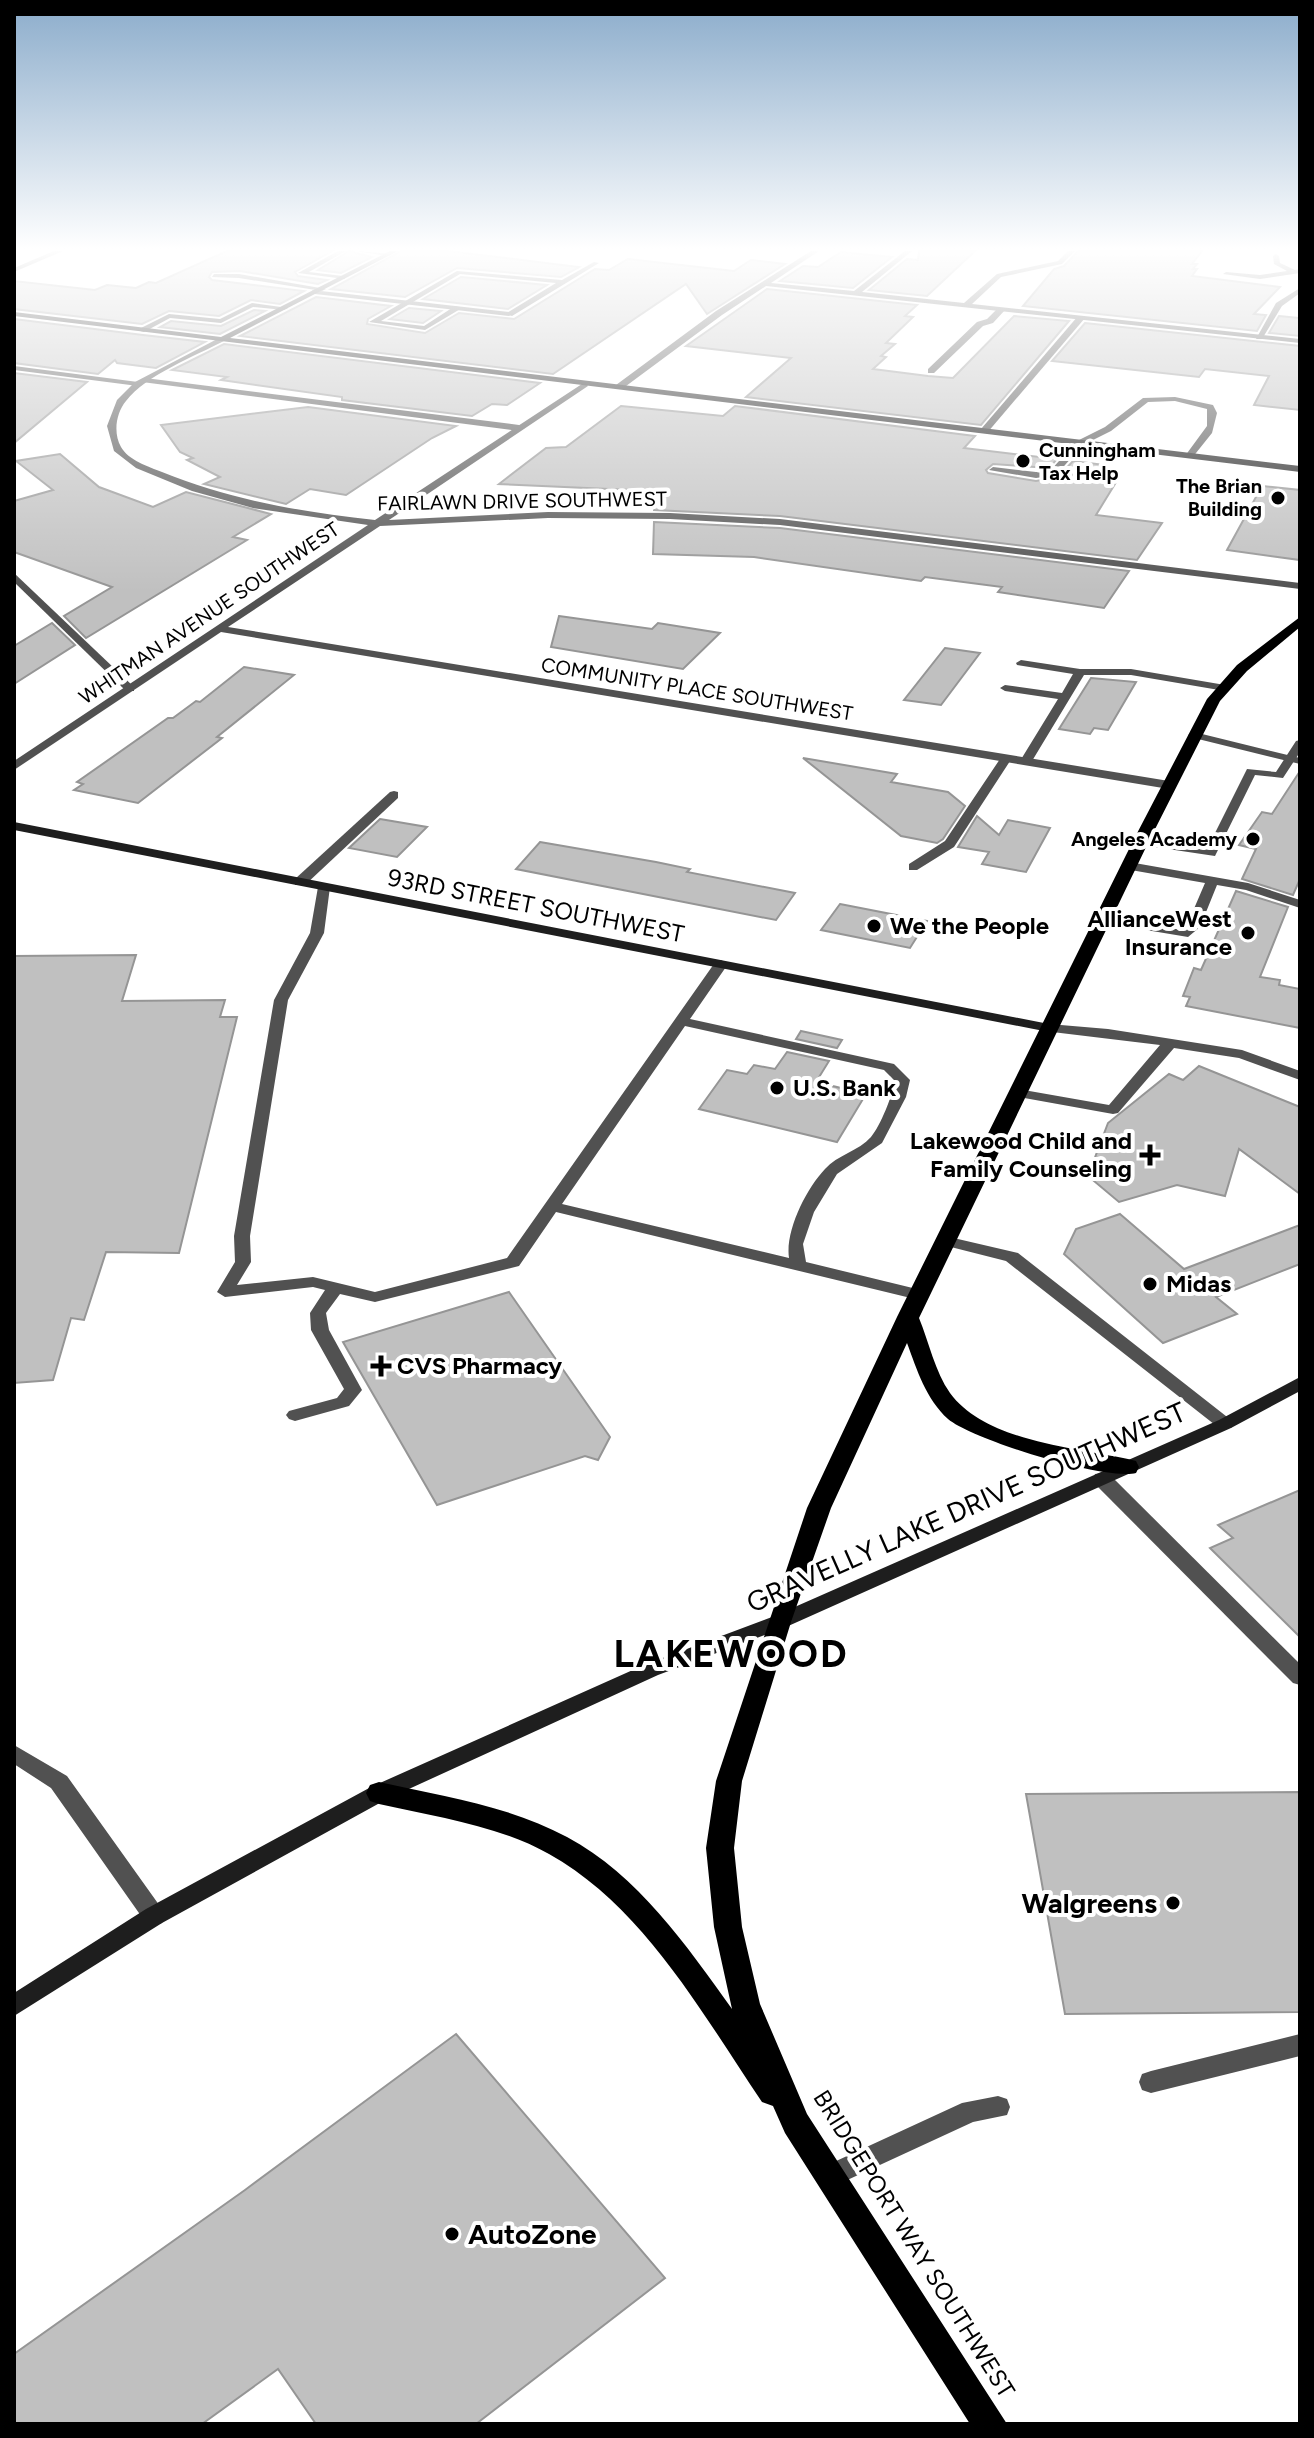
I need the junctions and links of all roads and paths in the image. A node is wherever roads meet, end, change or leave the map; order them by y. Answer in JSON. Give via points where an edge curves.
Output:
{"nodes":[{"id":1,"x":173,"y":365,"type":"edge"},
{"id":2,"x":429,"y":365,"type":"edge"},
{"id":3,"x":649,"y":365,"type":"edge"},
{"id":4,"x":937,"y":365,"type":"edge"},
{"id":5,"x":1041,"y":365,"type":"edge"},
{"id":6,"x":14,"y":368,"type":"edge"},
{"id":7,"x":931,"y":371,"type":"dead end"},
{"id":8,"x":141,"y":382,"type":"junction"},
{"id":9,"x":585,"y":384,"type":"junction"},
{"id":10,"x":619,"y":387,"type":"junction"},
{"id":11,"x":519,"y":428,"type":"junction"},
{"id":12,"x":984,"y":431,"type":"junction"},
{"id":13,"x":1080,"y":443,"type":"junction"},
{"id":14,"x":1189,"y":456,"type":"junction"},
{"id":15,"x":1300,"y":469,"type":"edge"},
{"id":16,"x":993,"y":470,"type":"dead end"},
{"id":17,"x":374,"y":523,"type":"junction"},
{"id":18,"x":14,"y":576,"type":"edge"},
{"id":19,"x":1300,"y":586,"type":"edge"},
{"id":20,"x":1300,"y":621,"type":"edge"},
{"id":21,"x":219,"y":629,"type":"junction"},
{"id":22,"x":1021,"y":663,"type":"dead end"},
{"id":23,"x":1080,"y":672,"type":"junction"},
{"id":24,"x":1005,"y":688,"type":"dead end"},
{"id":25,"x":1225,"y":688,"type":"junction"},
{"id":26,"x":130,"y":689,"type":"junction"},
{"id":27,"x":1065,"y":697,"type":"junction"},
{"id":28,"x":1194,"y":735,"type":"junction"},
{"id":29,"x":1300,"y":743,"type":"edge"},
{"id":30,"x":1006,"y":758,"type":"junction"},
{"id":31,"x":1296,"y":760,"type":"edge"},
{"id":32,"x":1026,"y":761,"type":"junction"},
{"id":33,"x":14,"y":766,"type":"edge"},
{"id":34,"x":1169,"y":785,"type":"junction"},
{"id":35,"x":394,"y":795,"type":"dead end"},
{"id":36,"x":14,"y":826,"type":"edge"},
{"id":37,"x":1141,"y":841,"type":"junction"},
{"id":38,"x":1129,"y":866,"type":"junction"},
{"id":39,"x":913,"y":867,"type":"dead end"},
{"id":40,"x":1212,"y":881,"type":"junction"},
{"id":41,"x":300,"y":882,"type":"junction"},
{"id":42,"x":324,"y":887,"type":"junction"},
{"id":43,"x":1300,"y":904,"type":"edge"},
{"id":44,"x":1103,"y":919,"type":"junction"},
{"id":45,"x":721,"y":964,"type":"junction"},
{"id":46,"x":681,"y":1021,"type":"junction"},
{"id":47,"x":1049,"y":1028,"type":"junction"},
{"id":48,"x":1170,"y":1043,"type":"junction"},
{"id":49,"x":1300,"y":1076,"type":"edge"},
{"id":50,"x":1018,"y":1093,"type":"junction"},
{"id":51,"x":552,"y":1206,"type":"junction"},
{"id":52,"x":945,"y":1241,"type":"junction"},
{"id":53,"x":798,"y":1266,"type":"junction"},
{"id":54,"x":336,"y":1287,"type":"junction"},
{"id":55,"x":919,"y":1295,"type":"junction"},
{"id":56,"x":908,"y":1317,"type":"junction"},
{"id":57,"x":1300,"y":1383,"type":"edge"},
{"id":58,"x":295,"y":1415,"type":"dead end"},
{"id":59,"x":1225,"y":1424,"type":"junction"},
{"id":60,"x":1128,"y":1467,"type":"junction"},
{"id":61,"x":1102,"y":1479,"type":"junction"},
{"id":62,"x":779,"y":1622,"type":"junction"},
{"id":63,"x":1300,"y":1677,"type":"edge"},
{"id":64,"x":14,"y":1753,"type":"edge"},
{"id":65,"x":379,"y":1793,"type":"junction"},
{"id":66,"x":154,"y":1916,"type":"junction"},
{"id":67,"x":14,"y":2006,"type":"edge"},
{"id":68,"x":1300,"y":2045,"type":"edge"},
{"id":69,"x":1151,"y":2082,"type":"dead end"},
{"id":70,"x":998,"y":2107,"type":"dead end"},
{"id":71,"x":796,"y":2123,"type":"junction"},
{"id":72,"x":830,"y":2176,"type":"junction"},
{"id":73,"x":990,"y":2424,"type":"edge"}],
"edges":[{"from":1,"to":8,"type":"street","name":"FAIRLAWN DRIVE SOUTHWEST"},
{"from":2,"to":9,"type":"main road"},
{"from":3,"to":10,"type":"street"},
{"from":4,"to":7,"type":"street"},
{"from":5,"to":12,"type":"street"},
{"from":6,"to":8,"type":"street"},
{"from":8,"to":11,"type":"street"},
{"from":8,"to":17,"type":"street","name":"FAIRLAWN DRIVE SOUTHWEST","via":[[120,402],[111,426],[117,449],[139,466],[253,505]]},
{"from":9,"to":10,"type":"main road"},
{"from":9,"to":11,"type":"street","name":"WHITMAN AVENUE SOUTHWEST"},
{"from":10,"to":12,"type":"main road"},
{"from":11,"to":17,"type":"street","name":"WHITMAN AVENUE SOUTHWEST"},
{"from":12,"to":13,"type":"main road"},
{"from":13,"to":14,"type":"main road"},
{"from":13,"to":14,"type":"street","via":[[1146,400],[1175,399],[1210,407],[1214,413],[1213,423]]},
{"from":13,"to":16,"type":"street","via":[[1048,475]]},
{"from":14,"to":15,"type":"main road"},
{"from":17,"to":19,"type":"street","name":"FAIRLAWN DRIVE SOUTHWEST","via":[[548,515],[707,517],[866,531]]},
{"from":17,"to":21,"type":"street","name":"WHITMAN AVENUE SOUTHWEST"},
{"from":18,"to":26,"type":"street"},
{"from":20,"to":25,"type":"main road","name":"BRIDGEPORT WAY SOUTHWEST"},
{"from":21,"to":26,"type":"street","name":"WHITMAN AVENUE SOUTHWEST"},
{"from":21,"to":30,"type":"street","name":"COMMUNITY PLACE SOUTHWEST"},
{"from":22,"to":23,"type":"street"},
{"from":23,"to":25,"type":"street","via":[[1114,671]]},
{"from":23,"to":27,"type":"street"},
{"from":24,"to":27,"type":"street"},
{"from":25,"to":28,"type":"main road","name":"BRIDGEPORT WAY SOUTHWEST"},
{"from":26,"to":33,"type":"street","name":"WHITMAN AVENUE SOUTHWEST"},
{"from":27,"to":32,"type":"street"},
{"from":28,"to":31,"type":"street"},
{"from":28,"to":34,"type":"main road","name":"BRIDGEPORT WAY SOUTHWEST"},
{"from":29,"to":31,"type":"street"},
{"from":30,"to":32,"type":"street","name":"COMMUNITY PLACE SOUTHWEST"},
{"from":30,"to":39,"type":"street","via":[[950,844]]},
{"from":31,"to":37,"type":"street","via":[[1279,776],[1251,771],[1211,853]]},
{"from":32,"to":34,"type":"street","name":"COMMUNITY PLACE SOUTHWEST"},
{"from":34,"to":37,"type":"main road","name":"BRIDGEPORT WAY SOUTHWEST"},
{"from":35,"to":41,"type":"street"},
{"from":36,"to":41,"type":"main road","name":"93RD STREET SOUTHWEST"},
{"from":37,"to":38,"type":"main road","name":"BRIDGEPORT WAY SOUTHWEST"},
{"from":38,"to":40,"type":"street"},
{"from":38,"to":44,"type":"main road","name":"BRIDGEPORT WAY SOUTHWEST"},
{"from":40,"to":43,"type":"street"},
{"from":40,"to":44,"type":"street","via":[[1193,927],[1183,934]]},
{"from":41,"to":42,"type":"main road","name":"93RD STREET SOUTHWEST"},
{"from":42,"to":45,"type":"main road","name":"93RD STREET SOUTHWEST"},
{"from":42,"to":54,"type":"street","via":[[317,933],[281,1000],[243,1226],[243,1262],[225,1292],[313,1282]]},
{"from":44,"to":47,"type":"main road","name":"BRIDGEPORT WAY SOUTHWEST"},
{"from":45,"to":46,"type":"street"},
{"from":45,"to":47,"type":"main road","name":"93RD STREET SOUTHWEST"},
{"from":46,"to":51,"type":"street"},
{"from":46,"to":53,"type":"street","via":[[889,1067],[903,1080],[877,1140],[831,1171],[806,1212],[795,1244]]},
{"from":47,"to":48,"type":"street"},
{"from":47,"to":50,"type":"main road","name":"BRIDGEPORT WAY SOUTHWEST"},
{"from":48,"to":49,"type":"street","via":[[1242,1054]]},
{"from":48,"to":50,"type":"street","via":[[1113,1110]]},
{"from":50,"to":52,"type":"main road","name":"BRIDGEPORT WAY SOUTHWEST"},
{"from":51,"to":53,"type":"street"},
{"from":51,"to":54,"type":"street","via":[[513,1262],[375,1297]]},
{"from":52,"to":55,"type":"main road","name":"BRIDGEPORT WAY SOUTHWEST"},
{"from":52,"to":59,"type":"street","via":[[1012,1257]]},
{"from":53,"to":55,"type":"street"},
{"from":54,"to":58,"type":"street","via":[[318,1313],[320,1330],[353,1390],[343,1402]]},
{"from":55,"to":56,"type":"main road","name":"BRIDGEPORT WAY SOUTHWEST"},
{"from":56,"to":60,"type":"main road","via":[[941,1396],[959,1418],[1000,1437]]},
{"from":56,"to":62,"type":"main road","name":"BRIDGEPORT WAY SOUTHWEST","via":[[819,1508]]},
{"from":57,"to":59,"type":"main road","name":"GRAVELLY LAKE DRIVE SOUTHWEST"},
{"from":59,"to":60,"type":"main road","name":"GRAVELLY LAKE DRIVE SOUTHWEST"},
{"from":60,"to":61,"type":"main road","name":"GRAVELLY LAKE DRIVE SOUTHWEST"},
{"from":61,"to":62,"type":"main road","name":"GRAVELLY LAKE DRIVE SOUTHWEST"},
{"from":61,"to":63,"type":"street"},
{"from":62,"to":65,"type":"main road","name":"GRAVELLY LAKE DRIVE SOUTHWEST","via":[[651,1670]]},
{"from":62,"to":71,"type":"main road","name":"BRIDGEPORT WAY SOUTHWEST","via":[[729,1781],[720,1848],[728,1927],[745,2004]]},
{"from":64,"to":66,"type":"street","via":[[59,1782]]},
{"from":65,"to":66,"type":"main road","name":"GRAVELLY LAKE DRIVE SOUTHWEST"},
{"from":65,"to":71,"type":"main road","via":[[538,1837],[561,1847],[616,1889],[701,1991]]},
{"from":66,"to":67,"type":"main road","name":"GRAVELLY LAKE DRIVE SOUTHWEST"},
{"from":68,"to":69,"type":"street"},
{"from":70,"to":72,"type":"street","via":[[971,2111]]},
{"from":71,"to":72,"type":"main road","name":"BRIDGEPORT WAY SOUTHWEST"},
{"from":72,"to":73,"type":"main road","name":"BRIDGEPORT WAY SOUTHWEST"}]}
